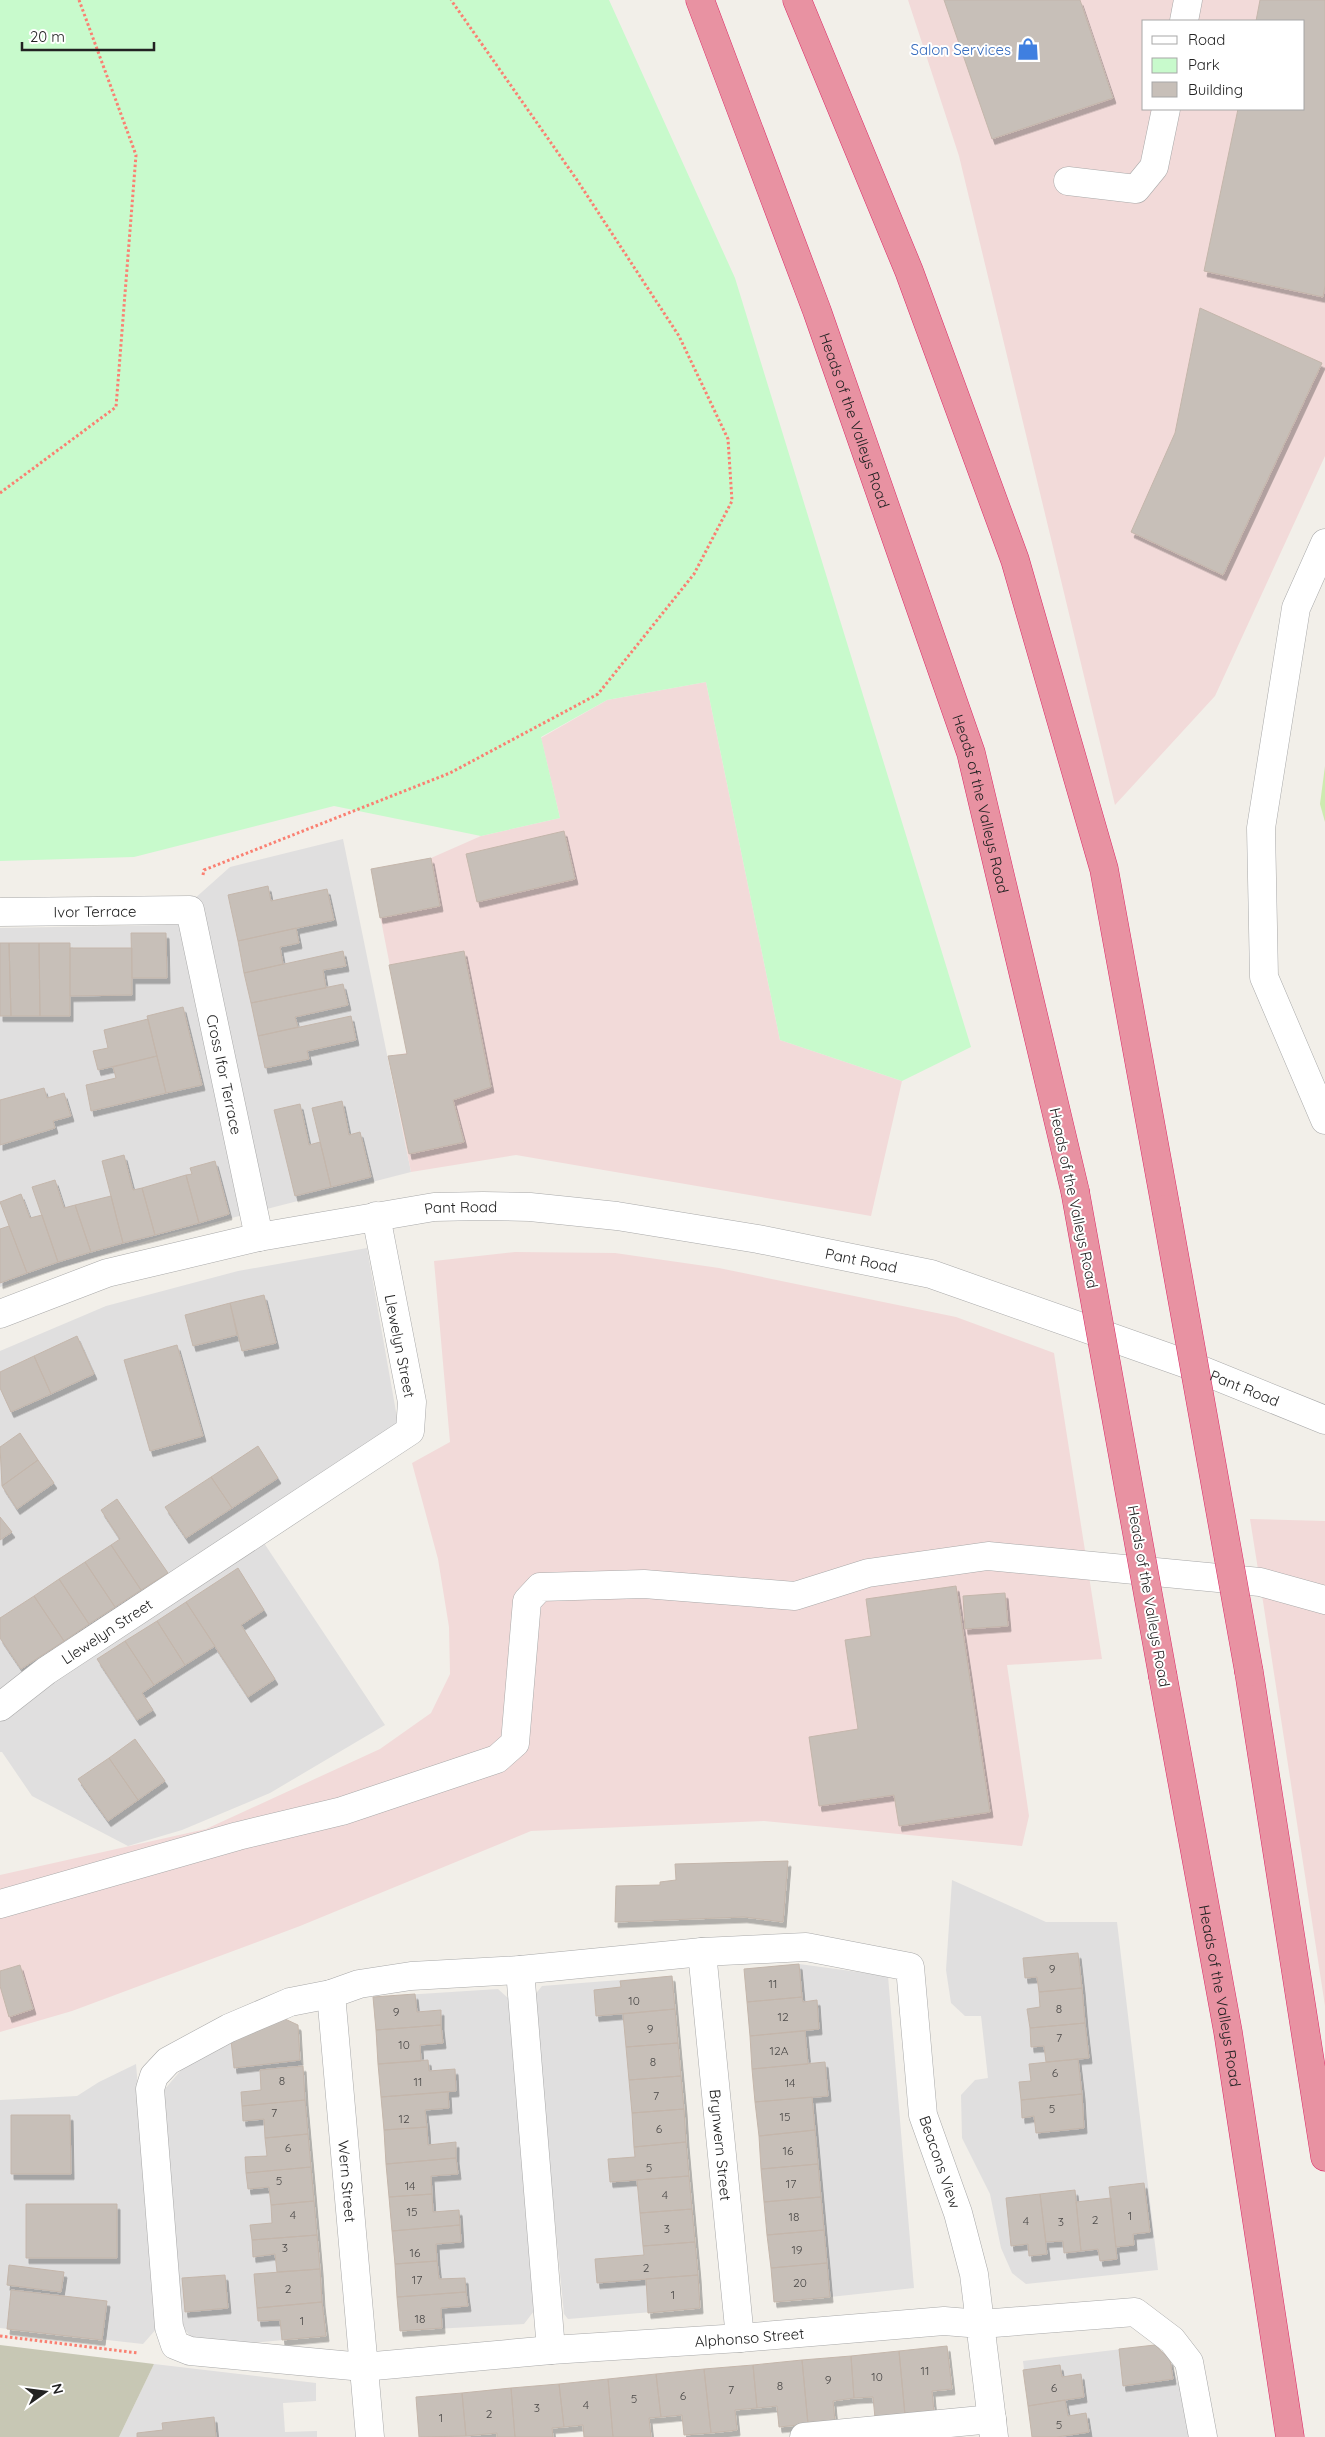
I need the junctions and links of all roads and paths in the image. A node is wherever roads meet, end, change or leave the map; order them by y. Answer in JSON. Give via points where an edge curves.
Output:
{"nodes":[{"id":1,"x":79,"y":0,"type":"edge"},
{"id":2,"x":451,"y":0,"type":"edge"},
{"id":3,"x":700,"y":0,"type":"edge"},
{"id":4,"x":797,"y":0,"type":"edge"},
{"id":5,"x":1188,"y":0,"type":"edge"},
{"id":6,"x":1184,"y":20,"type":"edge"},
{"id":7,"x":1166,"y":110,"type":"edge"},
{"id":8,"x":1068,"y":181,"type":"dead end"},
{"id":9,"x":0,"y":493,"type":"edge"},
{"id":10,"x":1325,"y":543,"type":"edge"},
{"id":11,"x":190,"y":910,"type":"junction"},
{"id":12,"x":0,"y":912,"type":"edge"},
{"id":13,"x":1325,"y":1120,"type":"edge"},
{"id":14,"x":376,"y":1216,"type":"junction"},
{"id":15,"x":259,"y":1237,"type":"junction"},
{"id":16,"x":0,"y":1314,"type":"edge"},
{"id":17,"x":1325,"y":1420,"type":"edge"},
{"id":18,"x":1325,"y":1600,"type":"edge"},
{"id":19,"x":0,"y":1707,"type":"edge"},
{"id":20,"x":0,"y":1904,"type":"edge"},
{"id":21,"x":702,"y":1952,"type":"junction"},
{"id":22,"x":520,"y":1970,"type":"junction"},
{"id":23,"x":331,"y":1994,"type":"junction"},
{"id":24,"x":1325,"y":2157,"type":"edge"},
{"id":25,"x":981,"y":2324,"type":"junction"},
{"id":26,"x":0,"y":2336,"type":"edge"},
{"id":27,"x":740,"y":2338,"type":"junction"},
{"id":28,"x":175,"y":2345,"type":"junction"},
{"id":29,"x":551,"y":2350,"type":"junction"},
{"id":30,"x":363,"y":2367,"type":"junction"},
{"id":31,"x":993,"y":2428,"type":"edge"},
{"id":32,"x":370,"y":2437,"type":"edge"},
{"id":33,"x":804,"y":2437,"type":"edge"},
{"id":34,"x":1203,"y":2437,"type":"edge"},
{"id":35,"x":1290,"y":2437,"type":"edge"}],
"edges":[{"from":1,"to":9,"type":"path","via":[[136,155],[116,407]]},
{"from":2,"to":11,"type":"path","via":[[577,180],[679,336],[728,439],[732,501],[694,574],[598,694],[450,773],[204,870]]},
{"from":3,"to":35,"type":"highway","name":"Heads of the Valleys Road","bridge":true,"via":[[820,321],[971,753],[1075,1191],[1228,2032]]},
{"from":4,"to":24,"type":"highway","bridge":true,"via":[[909,271],[1015,560],[1104,869],[1249,1672]]},
{"from":5,"to":6,"type":"street"},
{"from":7,"to":8,"type":"street","via":[[1154,167],[1136,189]]},
{"from":10,"to":13,"type":"street","via":[[1296,608],[1261,828],[1264,977]]},
{"from":11,"to":12,"type":"street","name":"Ivor Terrace"},
{"from":11,"to":15,"type":"street","name":"Cross Ifor Terrace"},
{"from":14,"to":15,"type":"street"},
{"from":14,"to":17,"type":"street","name":"Pant Road","via":[[434,1207],[482,1206],[530,1207],[617,1216],[758,1239],[931,1274],[1184,1363]]},
{"from":14,"to":19,"type":"street","name":"Llewelyn Street","via":[[412,1402],[410,1431],[46,1671]]},
{"from":15,"to":16,"type":"street","via":[[107,1273]]},
{"from":18,"to":20,"type":"street","via":[[1260,1582],[988,1556],[868,1573],[795,1596],[644,1584],[540,1587],[527,1601],[515,1743],[498,1759],[342,1811],[238,1836]]},
{"from":21,"to":22,"type":"street"},
{"from":21,"to":25,"type":"street","name":"Beacons View","via":[[806,1947],[910,1967],[923,2115],[958,2213],[974,2274]]},
{"from":21,"to":27,"type":"street","name":"Brynwern Street"},
{"from":22,"to":23,"type":"street","via":[[411,1976],[359,1984]]},
{"from":22,"to":29,"type":"street"},
{"from":23,"to":28,"type":"street","via":[[290,2002],[229,2028],[168,2061],[154,2076],[150,2089],[169,2328]]},
{"from":23,"to":30,"type":"street","name":"Wern Street"},
{"from":25,"to":27,"type":"street","name":"Alphonso Street","via":[[944,2321]]},
{"from":25,"to":31,"type":"street","name":"Beacons View"},
{"from":25,"to":34,"type":"street","name":"Alphonso Street","via":[[1135,2312],[1172,2340],[1189,2362]]},
{"from":26,"to":28,"type":"path","via":[[142,2353]]},
{"from":27,"to":29,"type":"street","name":"Alphonso Street"},
{"from":28,"to":30,"type":"street","name":"Alphonso Street","via":[[190,2351]]},
{"from":29,"to":30,"type":"street","name":"Alphonso Street"},
{"from":30,"to":32,"type":"street","name":"Wern Street"},
{"from":31,"to":33,"type":"street"}]}
